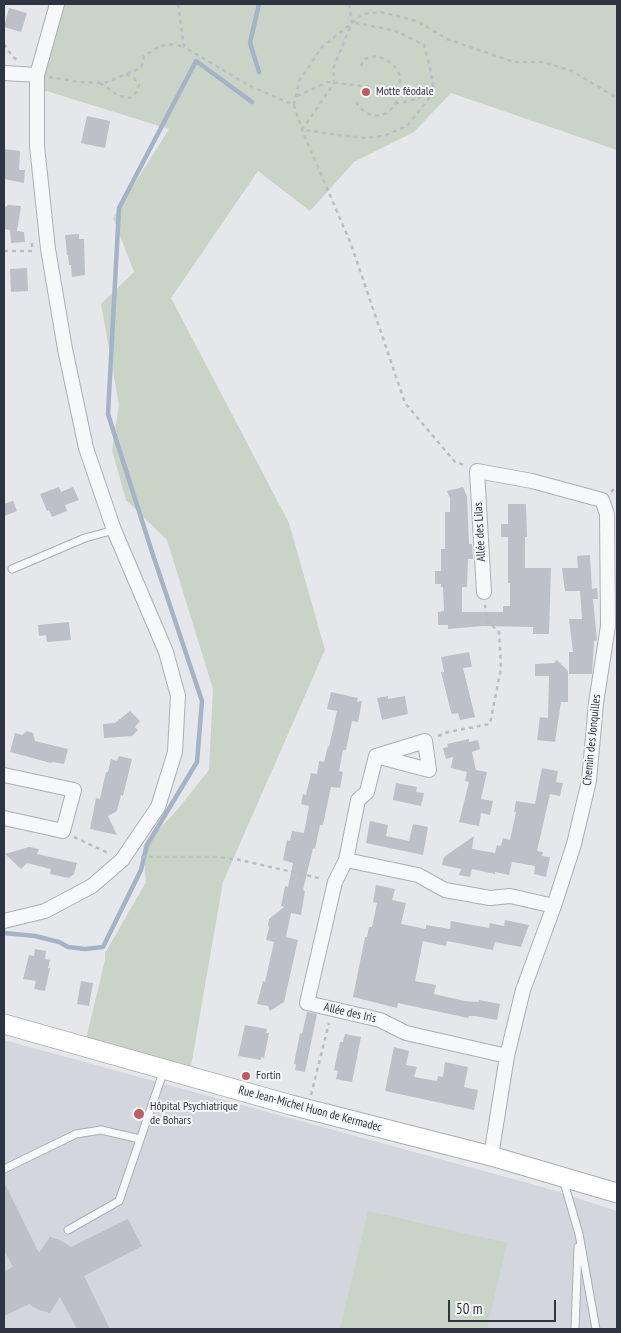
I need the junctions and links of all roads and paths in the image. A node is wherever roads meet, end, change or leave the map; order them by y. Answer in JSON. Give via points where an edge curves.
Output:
{"nodes":[{"id":1,"x":57,"y":4,"type":"edge"},
{"id":2,"x":178,"y":4,"type":"edge"},
{"id":3,"x":349,"y":4,"type":"edge"},
{"id":4,"x":352,"y":22,"type":"junction"},
{"id":5,"x":184,"y":47,"type":"junction"},
{"id":6,"x":361,"y":66,"type":"dead end"},
{"id":7,"x":4,"y":73,"type":"edge"},
{"id":8,"x":126,"y":74,"type":"junction"},
{"id":9,"x":37,"y":75,"type":"junction"},
{"id":10,"x":100,"y":83,"type":"junction"},
{"id":11,"x":334,"y":83,"type":"junction"},
{"id":12,"x":399,"y":90,"type":"junction"},
{"id":13,"x":434,"y":92,"type":"junction"},
{"id":14,"x":297,"y":96,"type":"junction"},
{"id":15,"x":617,"y":98,"type":"edge"},
{"id":16,"x":356,"y":102,"type":"dead end"},
{"id":17,"x":396,"y":103,"type":"junction"},
{"id":18,"x":294,"y":105,"type":"junction"},
{"id":19,"x":302,"y":130,"type":"junction"},
{"id":20,"x":32,"y":241,"type":"dead end"},
{"id":21,"x":4,"y":251,"type":"edge"},
{"id":22,"x":477,"y":471,"type":"junction"},
{"id":23,"x":114,"y":530,"type":"junction"},
{"id":24,"x":12,"y":569,"type":"dead end"},
{"id":25,"x":484,"y":592,"type":"joint"},
{"id":26,"x":424,"y":741,"type":"junction"},
{"id":27,"x":376,"y":756,"type":"junction"},
{"id":28,"x":4,"y":775,"type":"edge"},
{"id":29,"x":4,"y":818,"type":"edge"},
{"id":30,"x":63,"y":831,"type":"junction"},
{"id":31,"x":141,"y":857,"type":"dead end"},
{"id":32,"x":122,"y":860,"type":"junction"},
{"id":33,"x":346,"y":860,"type":"junction"},
{"id":34,"x":335,"y":882,"type":"junction"},
{"id":35,"x":554,"y":906,"type":"junction"},
{"id":36,"x":4,"y":921,"type":"edge"},
{"id":37,"x":333,"y":1009,"type":"junction"},
{"id":38,"x":4,"y":1024,"type":"edge"},
{"id":39,"x":507,"y":1056,"type":"junction"},
{"id":40,"x":164,"y":1070,"type":"junction"},
{"id":41,"x":307,"y":1109,"type":"junction"},
{"id":42,"x":140,"y":1139,"type":"junction"},
{"id":43,"x":491,"y":1156,"type":"junction"},
{"id":44,"x":4,"y":1169,"type":"edge"},
{"id":45,"x":562,"y":1176,"type":"junction"},
{"id":46,"x":617,"y":1193,"type":"edge"},
{"id":47,"x":68,"y":1230,"type":"dead end"},
{"id":48,"x":579,"y":1234,"type":"junction"},
{"id":49,"x":574,"y":1329,"type":"edge"},
{"id":50,"x":596,"y":1329,"type":"edge"}],
"edges":[{"from":1,"to":9,"type":"street"},
{"from":2,"to":5,"type":"path"},
{"from":3,"to":4,"type":"path"},
{"from":4,"to":11,"type":"path","via":[[333,69]]},
{"from":4,"to":13,"type":"path","via":[[396,31],[424,45]]},
{"from":4,"to":14,"type":"path","via":[[322,47],[299,81]]},
{"from":4,"to":15,"type":"path","via":[[362,14],[381,12],[417,20],[447,39],[514,62],[542,62],[572,70]]},
{"from":5,"to":8,"type":"path","via":[[162,45],[144,56],[141,68]]},
{"from":5,"to":18,"type":"path","via":[[250,86]]},
{"from":6,"to":12,"type":"path","via":[[364,59],[378,56],[389,62],[398,69],[401,79]]},
{"from":7,"to":9,"type":"street"},
{"from":8,"to":10,"type":"path"},
{"from":8,"to":10,"type":"path","via":[[139,84],[138,91],[130,98],[119,96]]},
{"from":9,"to":10,"type":"path"},
{"from":9,"to":23,"type":"street","via":[[37,146],[48,249],[86,448]]},
{"from":11,"to":12,"type":"path"},
{"from":11,"to":14,"type":"path","via":[[328,82]]},
{"from":11,"to":19,"type":"path"},
{"from":12,"to":17,"type":"path"},
{"from":13,"to":17,"type":"path"},
{"from":13,"to":19,"type":"path","via":[[407,126],[384,136],[363,138]]},
{"from":14,"to":18,"type":"path"},
{"from":16,"to":17,"type":"path","via":[[362,111],[372,116],[385,114]]},
{"from":18,"to":19,"type":"path"},
{"from":19,"to":22,"type":"path","via":[[351,244],[405,403],[455,462]]},
{"from":20,"to":21,"type":"path","via":[[32,251]]},
{"from":22,"to":25,"type":"street","name":"Allée des Lilas"},
{"from":22,"to":35,"type":"street","name":"Chemin des Jonquilles","via":[[532,481],[602,500],[607,514],[608,626],[589,781],[574,844]]},
{"from":23,"to":24,"type":"lane","via":[[85,538]]},
{"from":23,"to":32,"type":"street","via":[[166,652],[178,696],[175,752],[158,806]]},
{"from":25,"to":26,"type":"path","via":[[487,621],[499,632],[501,668],[490,724],[448,732]]},
{"from":26,"to":27,"type":"street"},
{"from":26,"to":27,"type":"street","via":[[429,770]]},
{"from":27,"to":33,"type":"street","name":"Allée des Iris","via":[[366,792],[358,800]]},
{"from":28,"to":30,"type":"street","via":[[74,790]]},
{"from":29,"to":30,"type":"street"},
{"from":30,"to":32,"type":"path"},
{"from":31,"to":34,"type":"path","via":[[219,857]]},
{"from":32,"to":36,"type":"street","via":[[92,886],[45,911]]},
{"from":33,"to":34,"type":"street","name":"Allée des Iris"},
{"from":33,"to":35,"type":"street","via":[[418,875],[444,890],[490,898],[510,896]]},
{"from":34,"to":37,"type":"street","name":"Allée des Iris","via":[[307,1003]]},
{"from":35,"to":39,"type":"street","name":"Chemin des Jonquilles","via":[[523,990]]},
{"from":37,"to":39,"type":"street","name":"Allée des Iris","via":[[380,1020],[406,1033]]},
{"from":37,"to":41,"type":"path"},
{"from":38,"to":40,"type":"street","name":"Rue Jean-Michel Huon de Kermadec"},
{"from":39,"to":43,"type":"street","name":"Chemin des Jonquilles"},
{"from":40,"to":41,"type":"street","name":"Rue Jean-Michel Huon de Kermadec"},
{"from":40,"to":42,"type":"lane"},
{"from":41,"to":43,"type":"street","name":"Rue Jean-Michel Huon de Kermadec"},
{"from":42,"to":44,"type":"lane","via":[[101,1130],[76,1134]]},
{"from":42,"to":47,"type":"lane","via":[[119,1201]]},
{"from":43,"to":45,"type":"street","name":"Rue Jean-Michel Huon de Kermadec"},
{"from":45,"to":46,"type":"street","name":"Rue Jean-Michel Huon de Kermadec"},
{"from":45,"to":48,"type":"lane"},
{"from":48,"to":49,"type":"lane"},
{"from":48,"to":50,"type":"lane"}]}
